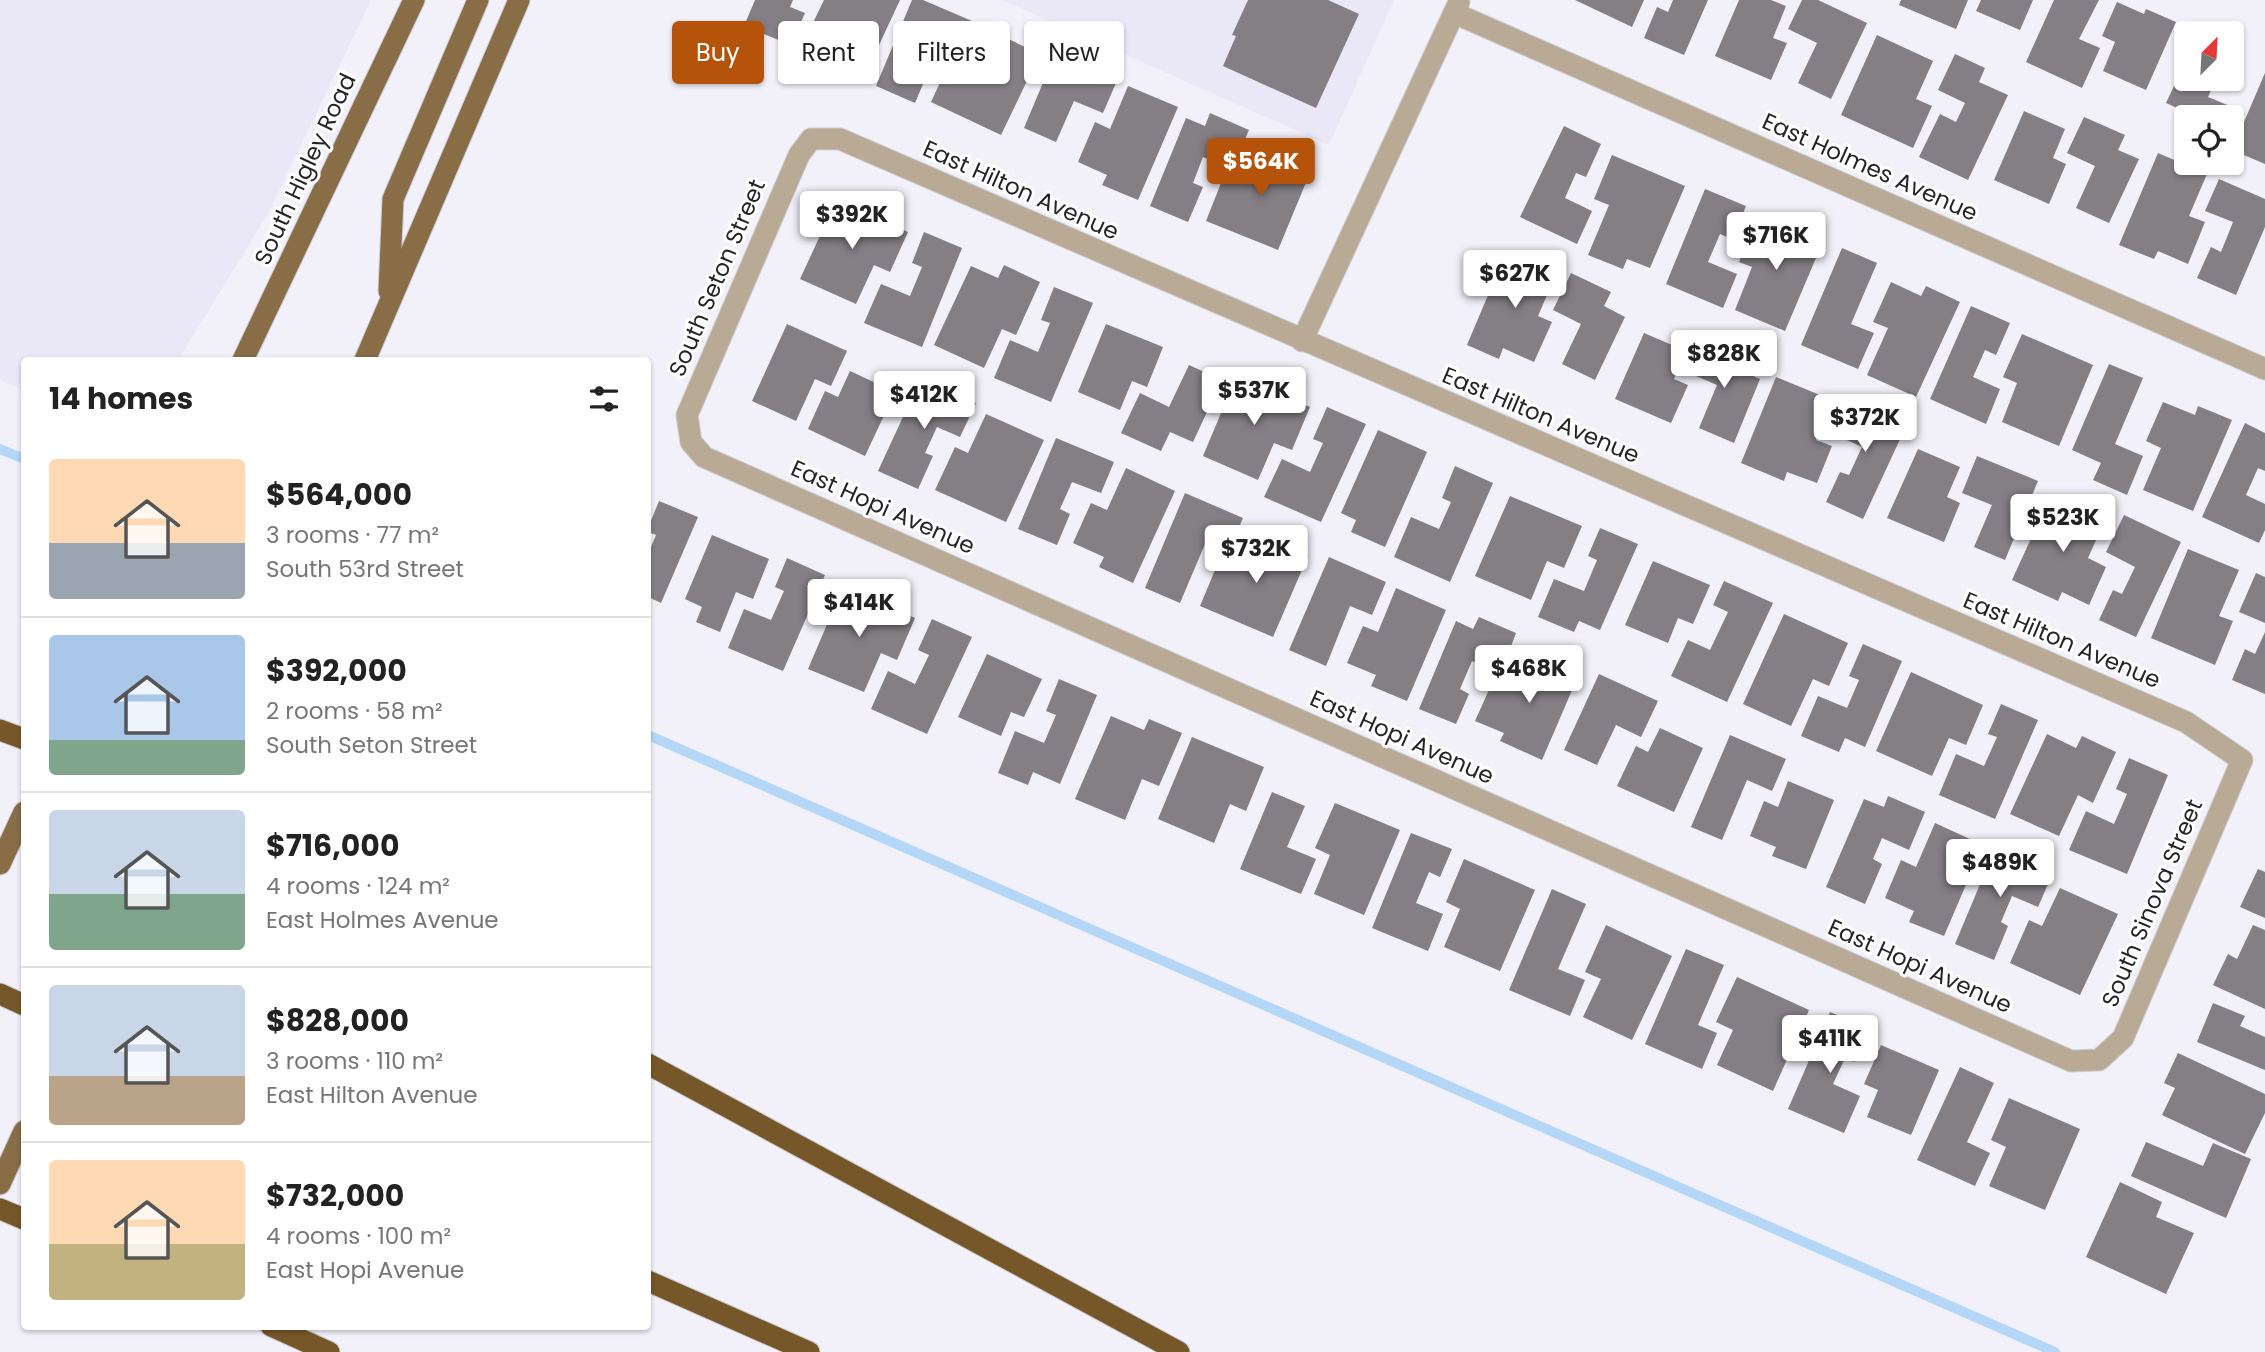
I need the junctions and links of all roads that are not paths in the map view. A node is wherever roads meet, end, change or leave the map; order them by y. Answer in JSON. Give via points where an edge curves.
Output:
{"nodes":[{"id":1,"x":414,"y":0,"type":"edge"},
{"id":2,"x":478,"y":0,"type":"edge"},
{"id":3,"x":519,"y":0,"type":"edge"},
{"id":4,"x":1457,"y":7,"type":"edge"},
{"id":5,"x":811,"y":139,"type":"joint"},
{"id":6,"x":388,"y":307,"type":"junction"},
{"id":7,"x":1302,"y":341,"type":"junction"},
{"id":8,"x":244,"y":357,"type":"edge"},
{"id":9,"x":366,"y":357,"type":"edge"},
{"id":10,"x":2265,"y":369,"type":"edge"},
{"id":11,"x":691,"y":442,"type":"joint"},
{"id":12,"x":0,"y":730,"type":"edge"},
{"id":13,"x":21,"y":738,"type":"edge"},
{"id":14,"x":2242,"y":760,"type":"joint"},
{"id":15,"x":21,"y":818,"type":"edge"},
{"id":16,"x":3,"y":857,"type":"edge"},
{"id":17,"x":0,"y":994,"type":"edge"},
{"id":18,"x":21,"y":1004,"type":"edge"},
{"id":19,"x":2099,"y":1060,"type":"joint"},
{"id":20,"x":651,"y":1066,"type":"edge"},
{"id":21,"x":21,"y":1137,"type":"edge"},
{"id":22,"x":0,"y":1184,"type":"edge"},
{"id":23,"x":0,"y":1209,"type":"edge"},
{"id":24,"x":21,"y":1218,"type":"edge"},
{"id":25,"x":651,"y":1282,"type":"edge"},
{"id":26,"x":280,"y":1330,"type":"edge"},
{"id":27,"x":329,"y":1352,"type":"edge"},
{"id":28,"x":809,"y":1352,"type":"edge"},
{"id":29,"x":1179,"y":1352,"type":"edge"}],
"edges":[{"from":1,"to":8,"type":"main road","name":"South Higley Road"},
{"from":2,"to":6,"type":"main road","via":[[393,199]]},
{"from":3,"to":6,"type":"main road"},
{"from":4,"to":7,"type":"street"},
{"from":4,"to":10,"type":"street","name":"East Holmes Avenue"},
{"from":5,"to":7,"type":"street","name":"East Hilton Avenue","via":[[840,139]]},
{"from":5,"to":11,"type":"street","name":"South Seton Street","via":[[799,155],[687,415]]},
{"from":6,"to":9,"type":"main road"},
{"from":7,"to":14,"type":"street","name":"East Hilton Avenue","via":[[2186,722]]},
{"from":11,"to":19,"type":"street","name":"East Hopi Avenue","via":[[704,457],[2071,1061]]},
{"from":12,"to":13,"type":"highway"},
{"from":14,"to":19,"type":"street","name":"South Sinova Street","via":[[2123,1038]]},
{"from":15,"to":16,"type":"main road"},
{"from":17,"to":18,"type":"highway"},
{"from":20,"to":29,"type":"highway"},
{"from":21,"to":22,"type":"main road"},
{"from":23,"to":24,"type":"highway"},
{"from":25,"to":28,"type":"highway"},
{"from":26,"to":27,"type":"highway"}]}
